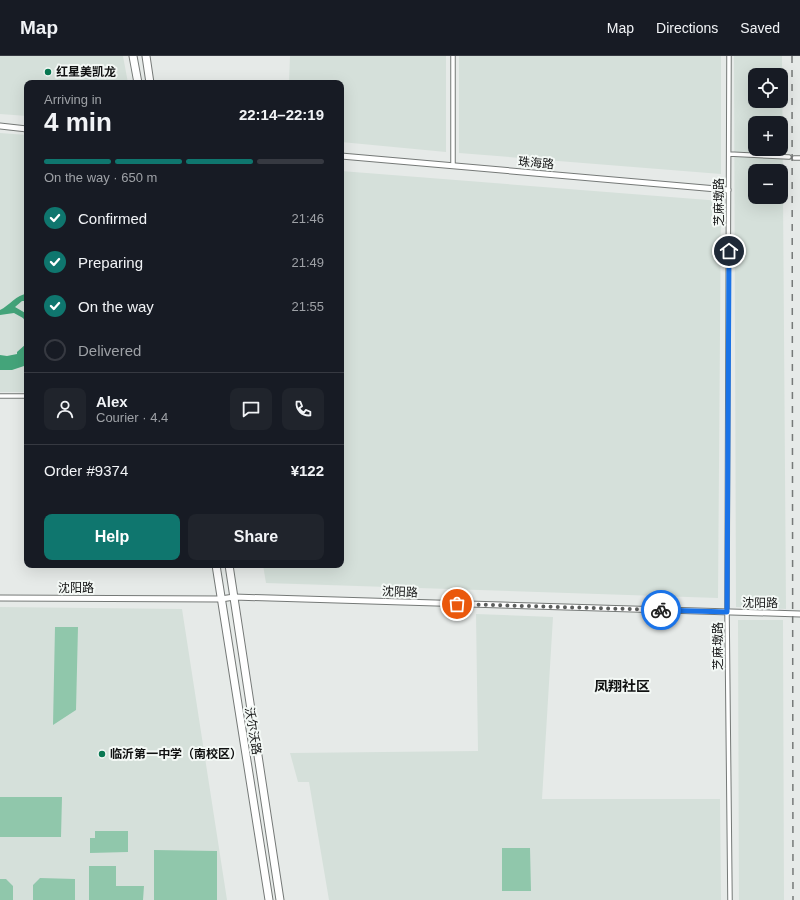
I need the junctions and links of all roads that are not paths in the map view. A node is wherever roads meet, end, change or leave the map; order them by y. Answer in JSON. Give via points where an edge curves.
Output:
{"nodes":[{"id":1,"x":133,"y":56,"type":"edge"},
{"id":2,"x":146,"y":56,"type":"edge"},
{"id":3,"x":453,"y":56,"type":"edge"},
{"id":4,"x":729,"y":56,"type":"edge"},
{"id":5,"x":137,"y":80,"type":"edge"},
{"id":6,"x":150,"y":80,"type":"edge"},
{"id":7,"x":0,"y":126,"type":"edge"},
{"id":8,"x":24,"y":129,"type":"edge"},
{"id":9,"x":729,"y":154,"type":"junction"},
{"id":10,"x":344,"y":156,"type":"edge"},
{"id":11,"x":788,"y":157,"type":"dead end"},
{"id":12,"x":794,"y":158,"type":"dead end"},
{"id":13,"x":800,"y":158,"type":"edge"},
{"id":14,"x":453,"y":166,"type":"junction"},
{"id":15,"x":728,"y":190,"type":"junction"},
{"id":16,"x":0,"y":396,"type":"edge"},
{"id":17,"x":24,"y":396,"type":"edge"},
{"id":18,"x":216,"y":568,"type":"edge"},
{"id":19,"x":229,"y":568,"type":"edge"},
{"id":20,"x":234,"y":597,"type":"junction"},
{"id":21,"x":0,"y":598,"type":"edge"},
{"id":22,"x":221,"y":599,"type":"junction"},
{"id":23,"x":727,"y":612,"type":"junction"},
{"id":24,"x":800,"y":614,"type":"edge"},
{"id":25,"x":269,"y":900,"type":"edge"},
{"id":26,"x":280,"y":900,"type":"edge"},
{"id":27,"x":730,"y":900,"type":"edge"}],
"edges":[{"from":1,"to":5,"type":"highway"},
{"from":2,"to":6,"type":"highway"},
{"from":3,"to":14,"type":"street"},
{"from":4,"to":9,"type":"street","name":"芝麻墩路"},
{"from":7,"to":8,"type":"street"},
{"from":9,"to":11,"type":"street"},
{"from":9,"to":15,"type":"street","name":"芝麻墩路"},
{"from":10,"to":14,"type":"street","name":"珠海路"},
{"from":12,"to":13,"type":"street"},
{"from":14,"to":15,"type":"street","name":"珠海路"},
{"from":15,"to":23,"type":"street","name":"芝麻墩路"},
{"from":16,"to":17,"type":"street"},
{"from":18,"to":22,"type":"highway","name":"沃尔沃路"},
{"from":19,"to":20,"type":"highway","name":"沃尔沃路"},
{"from":20,"to":22,"type":"street","name":"沈阳路"},
{"from":20,"to":23,"type":"street","name":"沈阳路"},
{"from":20,"to":26,"type":"highway","name":"沃尔沃路"},
{"from":21,"to":22,"type":"street","name":"沈阳路"},
{"from":22,"to":25,"type":"highway","name":"沃尔沃路"},
{"from":23,"to":24,"type":"street","name":"沈阳路"},
{"from":23,"to":27,"type":"street","name":"芝麻墩路"}]}
